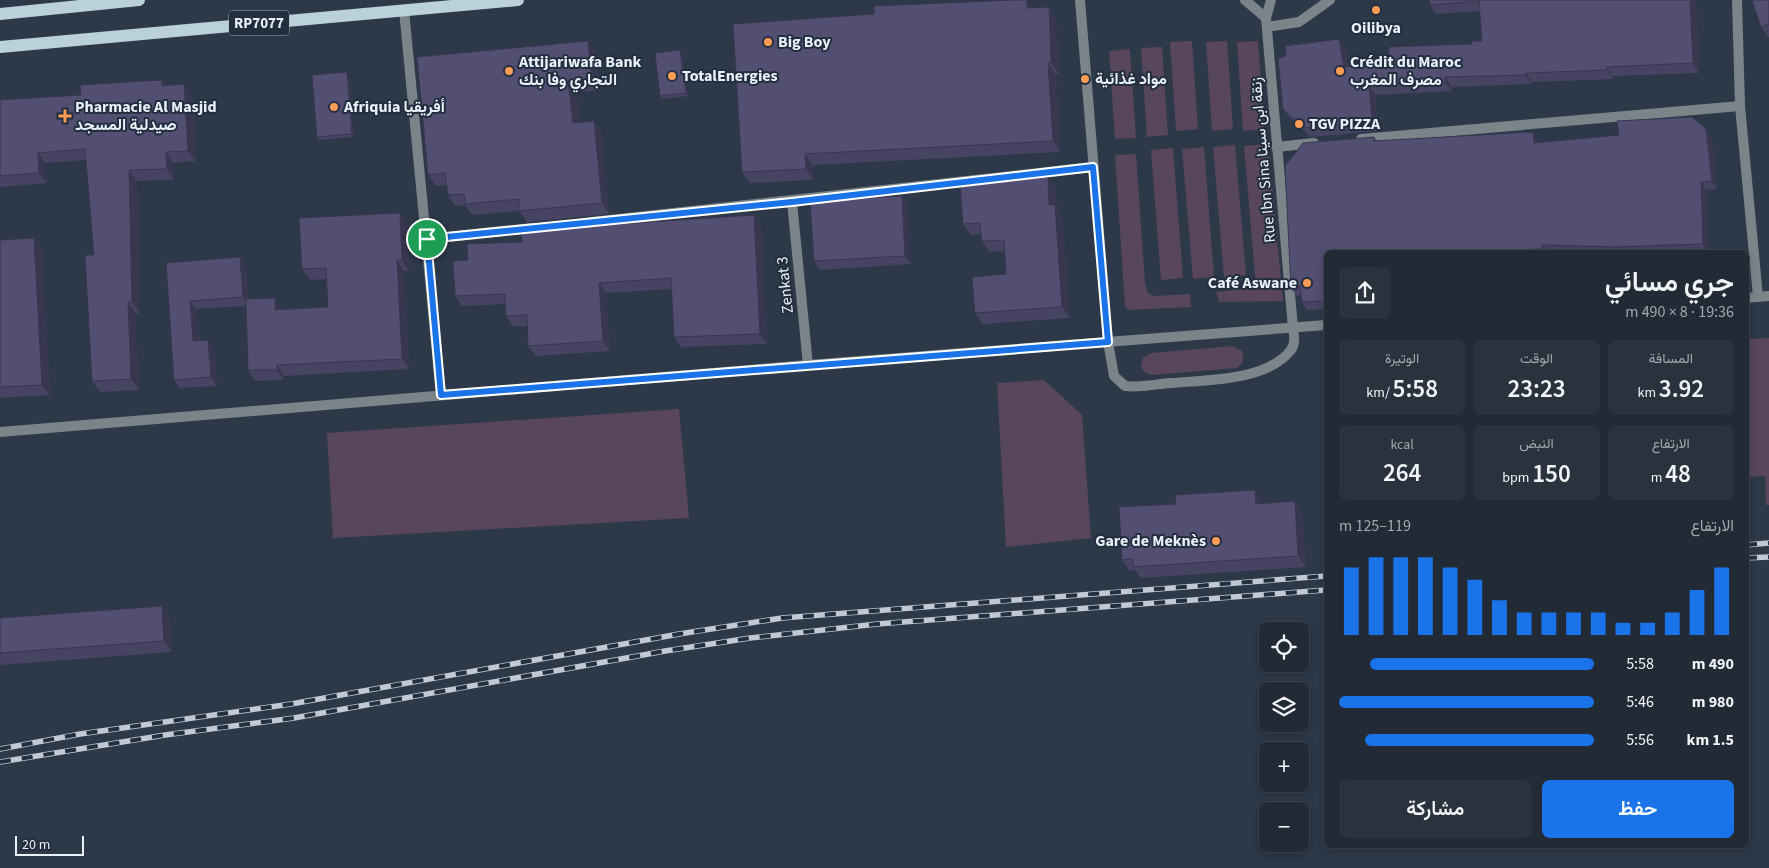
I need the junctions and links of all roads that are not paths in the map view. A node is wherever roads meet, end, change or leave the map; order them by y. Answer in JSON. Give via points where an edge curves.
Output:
{"nodes":[{"id":1,"x":139,"y":0,"type":"edge"},
{"id":2,"x":518,"y":0,"type":"edge"},
{"id":3,"x":1080,"y":0,"type":"edge"},
{"id":4,"x":1245,"y":0,"type":"edge"},
{"id":5,"x":1271,"y":0,"type":"edge"},
{"id":6,"x":1330,"y":0,"type":"edge"},
{"id":7,"x":1737,"y":0,"type":"edge"},
{"id":8,"x":404,"y":10,"type":"junction"},
{"id":9,"x":0,"y":14,"type":"edge"},
{"id":10,"x":1267,"y":22,"type":"junction"},
{"id":11,"x":0,"y":47,"type":"edge"},
{"id":12,"x":1740,"y":106,"type":"junction"},
{"id":13,"x":1355,"y":139,"type":"edge"},
{"id":14,"x":1325,"y":142,"type":"edge"},
{"id":15,"x":1276,"y":147,"type":"junction"},
{"id":16,"x":1093,"y":167,"type":"junction"},
{"id":17,"x":792,"y":202,"type":"junction"},
{"id":18,"x":585,"y":223,"type":"edge"},
{"id":19,"x":546,"y":227,"type":"edge"},
{"id":20,"x":427,"y":239,"type":"junction"},
{"id":21,"x":1769,"y":296,"type":"edge"},
{"id":22,"x":1758,"y":297,"type":"junction"},
{"id":23,"x":1749,"y":298,"type":"edge"},
{"id":24,"x":1324,"y":325,"type":"edge"},
{"id":25,"x":1293,"y":328,"type":"junction"},
{"id":26,"x":1108,"y":342,"type":"junction"},
{"id":27,"x":808,"y":365,"type":"junction"},
{"id":28,"x":441,"y":395,"type":"junction"},
{"id":29,"x":0,"y":432,"type":"edge"}],
"edges":[{"from":1,"to":9,"type":"main road"},
{"from":2,"to":8,"type":"main road","number":"RP7077"},
{"from":3,"to":16,"type":"street"},
{"from":4,"to":10,"type":"street"},
{"from":5,"to":10,"type":"street","name":"Rue Ibn Sina زنقة ابن سينا"},
{"from":6,"to":10,"type":"street","via":[[1299,22]]},
{"from":7,"to":12,"type":"street"},
{"from":8,"to":11,"type":"main road","number":"RP7077"},
{"from":8,"to":20,"type":"street"},
{"from":10,"to":15,"type":"street","name":"Rue Ibn Sina زنقة ابن سينا"},
{"from":12,"to":13,"type":"street"},
{"from":12,"to":22,"type":"street"},
{"from":14,"to":15,"type":"street"},
{"from":15,"to":25,"type":"street","name":"Rue Ibn Sina زنقة ابن سينا"},
{"from":16,"to":17,"type":"street"},
{"from":16,"to":26,"type":"street"},
{"from":17,"to":18,"type":"street"},
{"from":17,"to":27,"type":"street","name":"Zenkat 3"},
{"from":19,"to":20,"type":"street"},
{"from":20,"to":28,"type":"street"},
{"from":21,"to":22,"type":"street"},
{"from":22,"to":23,"type":"street"},
{"from":24,"to":25,"type":"street"},
{"from":25,"to":26,"type":"street"},
{"from":25,"to":26,"type":"street","name":"Rue Ibn Sina زنقة ابن سينا","via":[[1294,341],[1290,350],[1267,367],[1233,378],[1187,382],[1120,384],[1114,376]]},
{"from":26,"to":27,"type":"street"},
{"from":27,"to":28,"type":"street"},
{"from":28,"to":29,"type":"street"}]}
